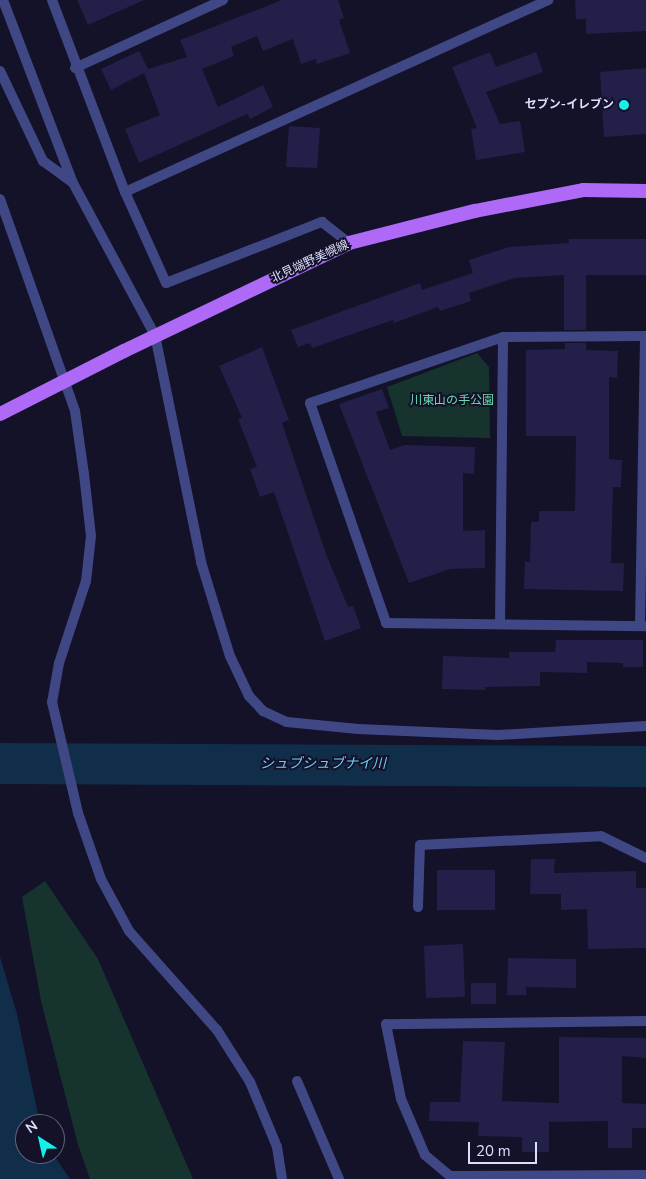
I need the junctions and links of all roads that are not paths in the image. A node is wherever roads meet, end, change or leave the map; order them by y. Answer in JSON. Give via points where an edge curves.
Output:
{"nodes":[{"id":1,"x":3,"y":0,"type":"edge"},
{"id":2,"x":52,"y":0,"type":"edge"},
{"id":3,"x":223,"y":0,"type":"edge"},
{"id":4,"x":549,"y":0,"type":"edge"},
{"id":5,"x":75,"y":68,"type":"junction"},
{"id":6,"x":0,"y":71,"type":"edge"},
{"id":7,"x":73,"y":182,"type":"junction"},
{"id":8,"x":646,"y":191,"type":"edge"},
{"id":9,"x":125,"y":192,"type":"junction"},
{"id":10,"x":0,"y":199,"type":"edge"},
{"id":11,"x":350,"y":243,"type":"junction"},
{"id":12,"x":155,"y":336,"type":"junction"},
{"id":13,"x":645,"y":336,"type":"edge"},
{"id":14,"x":503,"y":337,"type":"junction"},
{"id":15,"x":0,"y":414,"type":"edge"},
{"id":16,"x":500,"y":624,"type":"junction"},
{"id":17,"x":643,"y":626,"type":"edge"},
{"id":18,"x":646,"y":726,"type":"edge"},
{"id":19,"x":646,"y":858,"type":"edge"},
{"id":20,"x":418,"y":907,"type":"dead end"},
{"id":21,"x":646,"y":1021,"type":"edge"},
{"id":22,"x":297,"y":1080,"type":"dead end"},
{"id":23,"x":646,"y":1175,"type":"edge"},
{"id":24,"x":282,"y":1179,"type":"edge"},
{"id":25,"x":339,"y":1179,"type":"edge"}],
"edges":[{"from":1,"to":7,"type":"street"},
{"from":2,"to":5,"type":"street"},
{"from":3,"to":5,"type":"street"},
{"from":4,"to":9,"type":"street"},
{"from":5,"to":9,"type":"street"},
{"from":6,"to":7,"type":"street","via":[[43,161]]},
{"from":7,"to":12,"type":"street"},
{"from":8,"to":11,"type":"main road","name":"北見端野美幌線","via":[[583,190],[475,211]]},
{"from":9,"to":11,"type":"street","via":[[166,283],[322,222]]},
{"from":10,"to":24,"type":"street","via":[[75,411],[91,536],[86,581],[59,663],[52,702],[78,813],[101,879],[130,931],[217,1030],[250,1082],[276,1147]]},
{"from":11,"to":12,"type":"main road","name":"北見端野美幌線"},
{"from":12,"to":15,"type":"main road","name":"北見端野美幌線","bridge":true},
{"from":12,"to":18,"type":"street","via":[[202,562],[230,656],[250,696],[263,711],[287,722],[376,730],[498,735]]},
{"from":13,"to":14,"type":"street"},
{"from":13,"to":17,"type":"street"},
{"from":14,"to":16,"type":"street"},
{"from":14,"to":16,"type":"street","via":[[310,403],[386,623]]},
{"from":16,"to":17,"type":"street"},
{"from":19,"to":20,"type":"street","via":[[601,836],[420,845]]},
{"from":21,"to":23,"type":"street","via":[[386,1024],[401,1099],[425,1155],[450,1176]]},
{"from":22,"to":25,"type":"street"}]}
